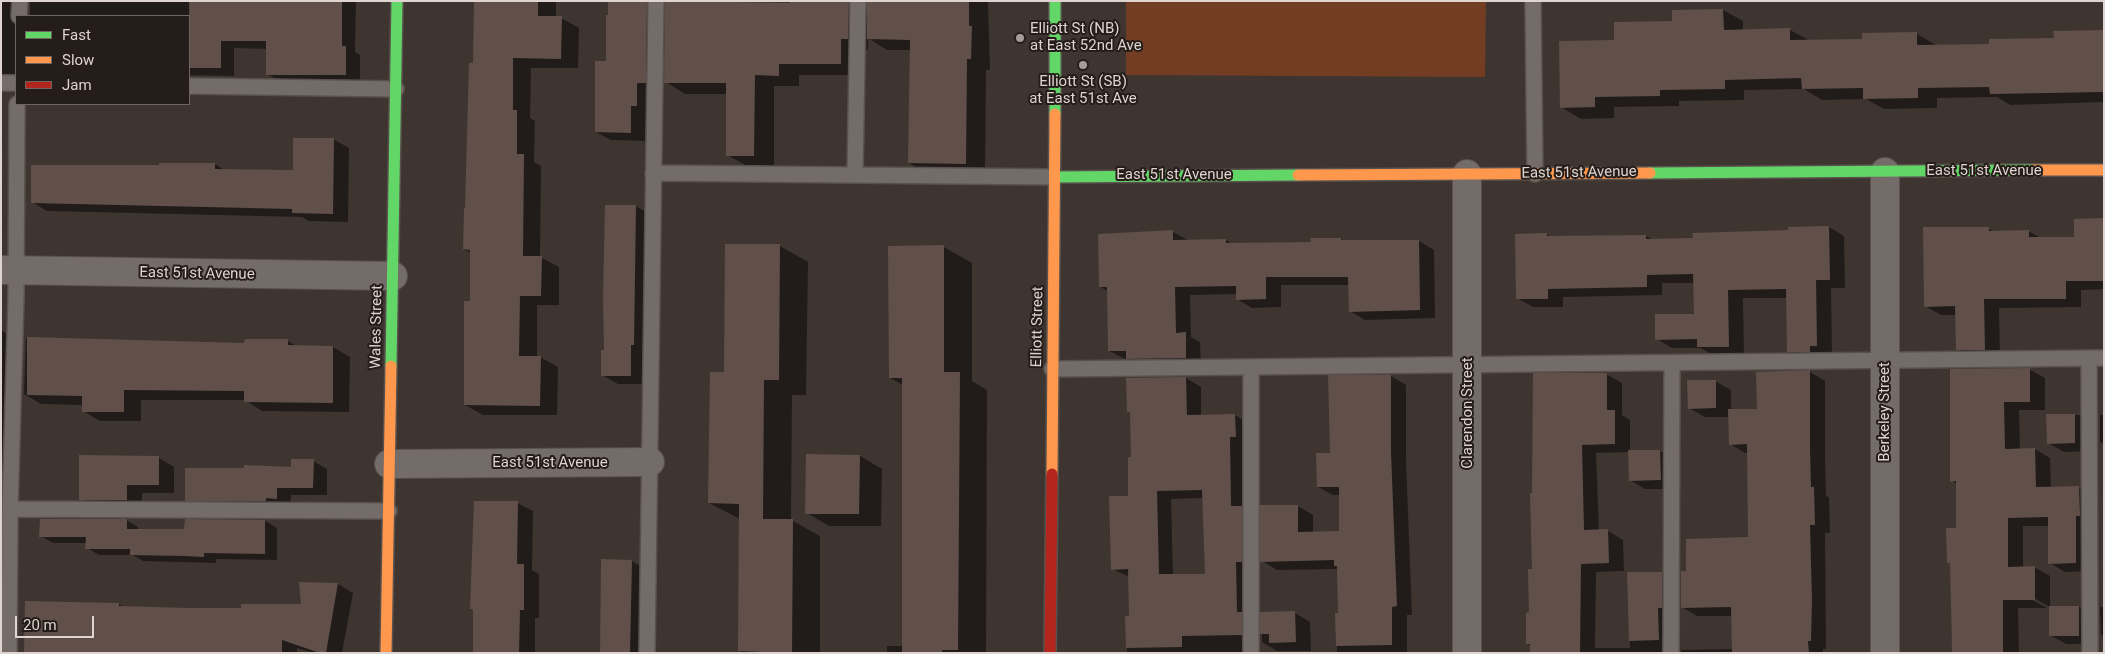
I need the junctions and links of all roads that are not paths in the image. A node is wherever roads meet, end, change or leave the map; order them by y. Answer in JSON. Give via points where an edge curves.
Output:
{"nodes":[{"id":1,"x":20,"y":1,"type":"edge"},
{"id":2,"x":397,"y":1,"type":"edge"},
{"id":3,"x":656,"y":1,"type":"edge"},
{"id":4,"x":858,"y":1,"type":"edge"},
{"id":5,"x":1055,"y":1,"type":"edge"},
{"id":6,"x":1533,"y":1,"type":"edge"},
{"id":7,"x":19,"y":15,"type":"edge"},
{"id":8,"x":1,"y":83,"type":"edge"},
{"id":9,"x":15,"y":83,"type":"edge"},
{"id":10,"x":190,"y":86,"type":"edge"},
{"id":11,"x":396,"y":90,"type":"junction"},
{"id":12,"x":17,"y":105,"type":"edge"},
{"id":13,"x":2104,"y":170,"type":"edge"},
{"id":14,"x":1884,"y":172,"type":"junction"},
{"id":15,"x":654,"y":173,"type":"junction"},
{"id":16,"x":1467,"y":174,"type":"junction"},
{"id":17,"x":1535,"y":174,"type":"junction"},
{"id":18,"x":855,"y":175,"type":"junction"},
{"id":19,"x":1055,"y":177,"type":"junction"},
{"id":20,"x":8,"y":271,"type":"edge"},
{"id":21,"x":393,"y":276,"type":"junction"},
{"id":22,"x":2096,"y":358,"type":"edge"},
{"id":23,"x":1885,"y":361,"type":"junction"},
{"id":24,"x":1672,"y":363,"type":"junction"},
{"id":25,"x":1468,"y":366,"type":"junction"},
{"id":26,"x":1252,"y":367,"type":"junction"},
{"id":27,"x":1052,"y":369,"type":"junction"},
{"id":28,"x":650,"y":462,"type":"junction"},
{"id":29,"x":389,"y":464,"type":"junction"},
{"id":30,"x":10,"y":509,"type":"junction"},
{"id":31,"x":389,"y":510,"type":"junction"},
{"id":32,"x":9,"y":653,"type":"edge"},
{"id":33,"x":386,"y":653,"type":"edge"},
{"id":34,"x":647,"y":653,"type":"edge"},
{"id":35,"x":1050,"y":653,"type":"edge"},
{"id":36,"x":1251,"y":653,"type":"edge"},
{"id":37,"x":1467,"y":653,"type":"edge"},
{"id":38,"x":1671,"y":653,"type":"edge"},
{"id":39,"x":1885,"y":653,"type":"edge"},
{"id":40,"x":2090,"y":653,"type":"edge"}],
"edges":[{"from":1,"to":7,"type":"lane"},
{"from":2,"to":11,"type":"street","name":"Wales Street"},
{"from":3,"to":15,"type":"lane"},
{"from":4,"to":18,"type":"lane"},
{"from":5,"to":19,"type":"street","name":"Elliott Street"},
{"from":6,"to":17,"type":"lane"},
{"from":8,"to":9,"type":"lane"},
{"from":10,"to":11,"type":"lane"},
{"from":11,"to":21,"type":"street","name":"Wales Street"},
{"from":12,"to":20,"type":"lane"},
{"from":13,"to":14,"type":"street","name":"East 51st Avenue"},
{"from":14,"to":17,"type":"street","name":"East 51st Avenue"},
{"from":14,"to":23,"type":"street","name":"Berkeley Street"},
{"from":15,"to":18,"type":"lane"},
{"from":15,"to":28,"type":"lane"},
{"from":16,"to":17,"type":"street","name":"East 51st Avenue"},
{"from":16,"to":19,"type":"street","name":"East 51st Avenue"},
{"from":16,"to":25,"type":"street","name":"Clarendon Street"},
{"from":18,"to":19,"type":"lane"},
{"from":19,"to":27,"type":"street","name":"Elliott Street"},
{"from":20,"to":21,"type":"street","name":"East 51st Avenue"},
{"from":20,"to":30,"type":"lane"},
{"from":21,"to":29,"type":"street","name":"Wales Street"},
{"from":22,"to":23,"type":"lane"},
{"from":22,"to":40,"type":"lane"},
{"from":23,"to":24,"type":"lane"},
{"from":23,"to":39,"type":"street","name":"Berkeley Street"},
{"from":24,"to":25,"type":"lane"},
{"from":24,"to":38,"type":"lane"},
{"from":25,"to":26,"type":"lane"},
{"from":25,"to":37,"type":"street","name":"Clarendon Street"},
{"from":26,"to":27,"type":"lane"},
{"from":26,"to":36,"type":"lane"},
{"from":27,"to":35,"type":"street","name":"Elliott Street"},
{"from":28,"to":29,"type":"street","name":"East 51st Avenue"},
{"from":28,"to":34,"type":"lane"},
{"from":29,"to":31,"type":"street","name":"Wales Street"},
{"from":30,"to":31,"type":"lane"},
{"from":30,"to":32,"type":"lane"},
{"from":31,"to":33,"type":"street","name":"Wales Street"}]}
